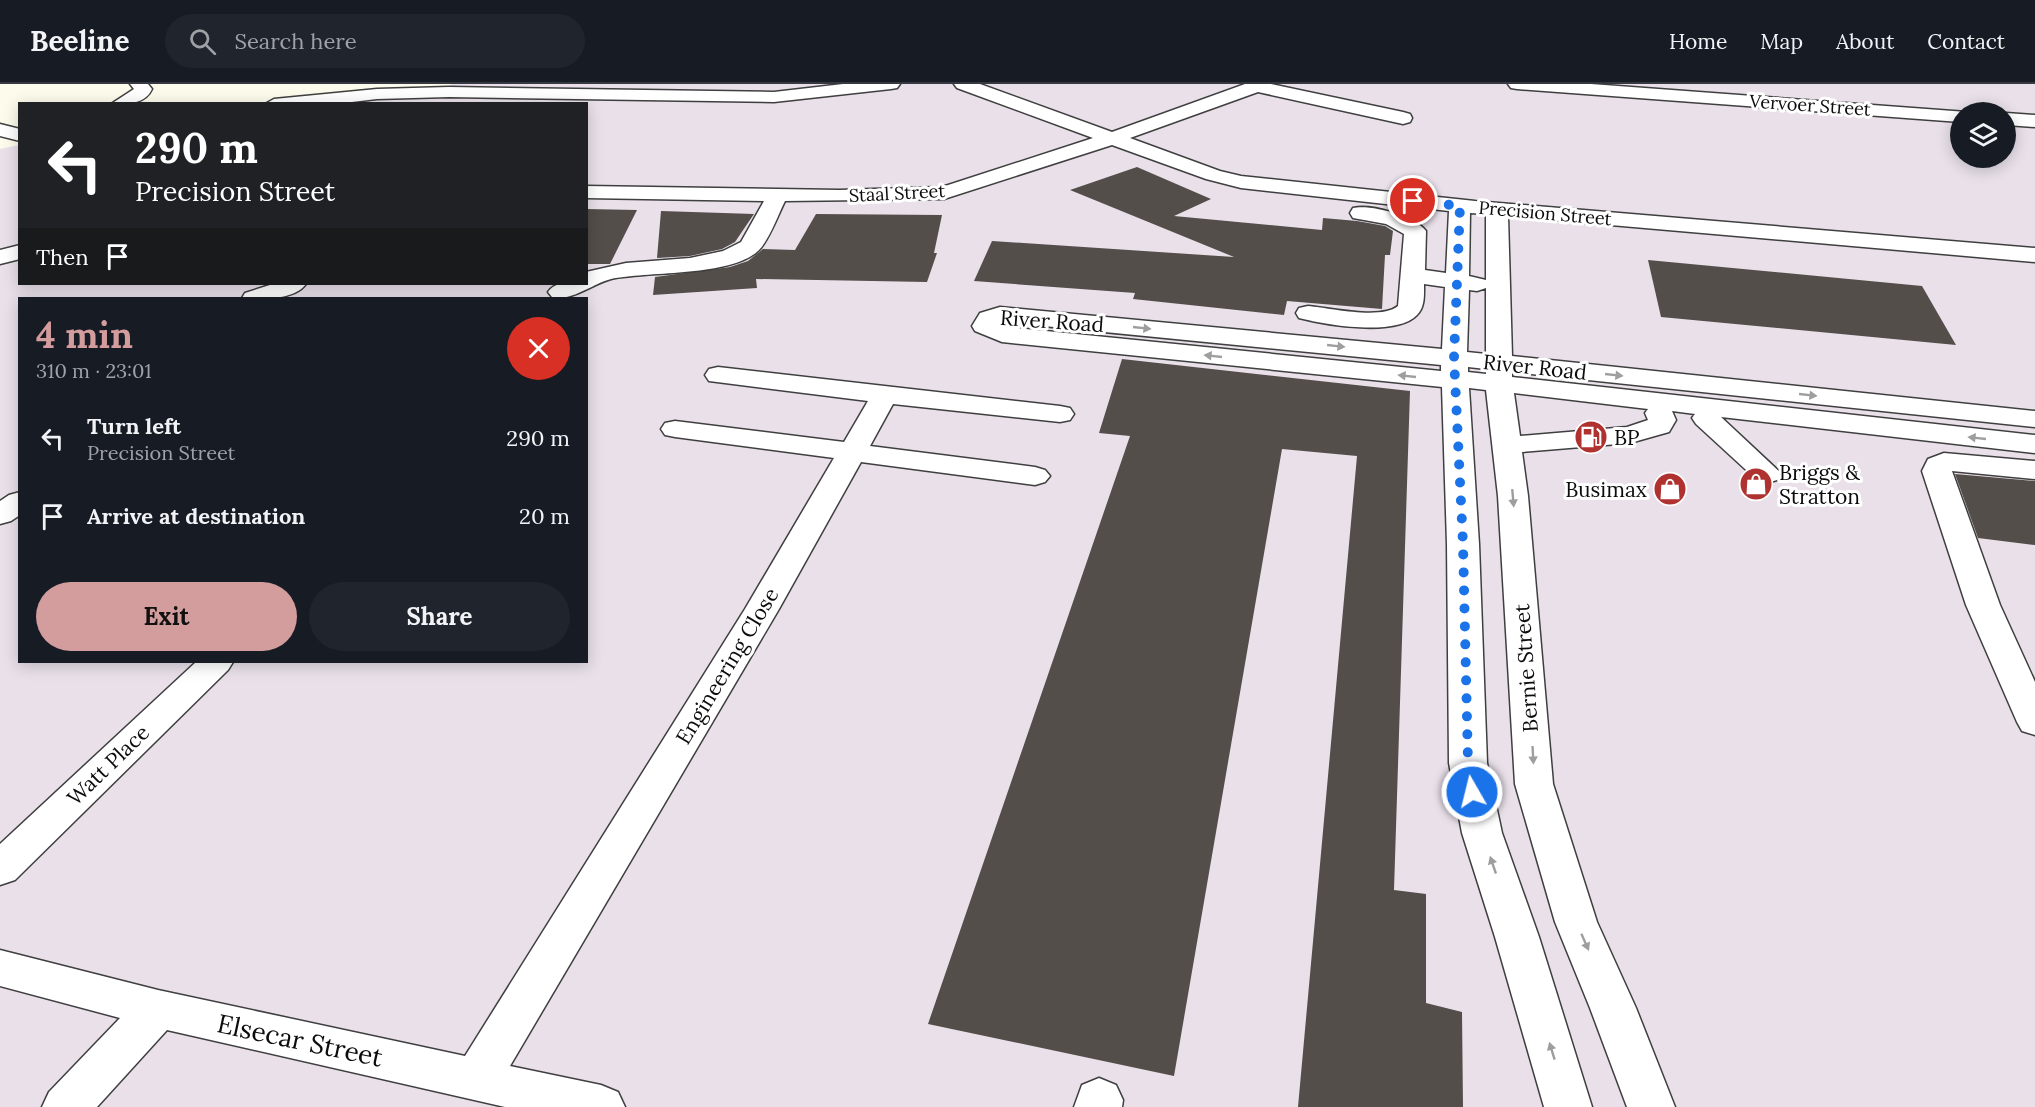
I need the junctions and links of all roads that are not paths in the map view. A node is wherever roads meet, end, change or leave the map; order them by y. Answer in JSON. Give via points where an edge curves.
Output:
{"nodes":[{"id":1,"x":139,"y":84,"type":"edge"},
{"id":2,"x":891,"y":84,"type":"edge"},
{"id":3,"x":963,"y":84,"type":"edge"},
{"id":4,"x":1516,"y":84,"type":"edge"},
{"id":5,"x":1259,"y":85,"type":"edge"},
{"id":6,"x":1840,"y":91,"type":"dead end"},
{"id":7,"x":446,"y":98,"type":"edge"},
{"id":8,"x":124,"y":102,"type":"edge"},
{"id":9,"x":295,"y":102,"type":"edge"},
{"id":10,"x":1851,"y":108,"type":"junction"},
{"id":11,"x":1950,"y":115,"type":"edge"},
{"id":12,"x":1403,"y":118,"type":"dead end"},
{"id":13,"x":2016,"y":120,"type":"edge"},
{"id":14,"x":2035,"y":121,"type":"edge"},
{"id":15,"x":18,"y":125,"type":"edge"},
{"id":16,"x":0,"y":129,"type":"edge"},
{"id":17,"x":18,"y":134,"type":"edge"},
{"id":18,"x":1110,"y":139,"type":"junction"},
{"id":19,"x":18,"y":143,"type":"edge"},
{"id":20,"x":0,"y":147,"type":"edge"},
{"id":21,"x":1320,"y":191,"type":"junction"},
{"id":22,"x":588,"y":192,"type":"edge"},
{"id":23,"x":778,"y":195,"type":"junction"},
{"id":24,"x":1460,"y":206,"type":"junction"},
{"id":25,"x":1497,"y":209,"type":"junction"},
{"id":26,"x":18,"y":252,"type":"edge"},
{"id":27,"x":2035,"y":255,"type":"edge"},
{"id":28,"x":0,"y":257,"type":"edge"},
{"id":29,"x":1413,"y":276,"type":"junction"},
{"id":30,"x":588,"y":279,"type":"edge"},
{"id":31,"x":1457,"y":281,"type":"junction"},
{"id":32,"x":291,"y":285,"type":"edge"},
{"id":33,"x":1497,"y":286,"type":"junction"},
{"id":34,"x":257,"y":297,"type":"edge"},
{"id":35,"x":1308,"y":313,"type":"dead end"},
{"id":36,"x":1455,"y":368,"type":"junction"},
{"id":37,"x":1500,"y":371,"type":"junction"},
{"id":38,"x":718,"y":375,"type":"dead end"},
{"id":39,"x":885,"y":395,"type":"junction"},
{"id":40,"x":1659,"y":412,"type":"junction"},
{"id":41,"x":1060,"y":414,"type":"dead end"},
{"id":42,"x":1706,"y":418,"type":"junction"},
{"id":43,"x":2035,"y":419,"type":"edge"},
{"id":44,"x":675,"y":429,"type":"dead end"},
{"id":45,"x":1913,"y":431,"type":"junction"},
{"id":46,"x":2035,"y":444,"type":"edge"},
{"id":47,"x":1508,"y":445,"type":"junction"},
{"id":48,"x":852,"y":454,"type":"junction"},
{"id":49,"x":2035,"y":470,"type":"edge"},
{"id":50,"x":1767,"y":474,"type":"dead end"},
{"id":51,"x":1035,"y":476,"type":"dead end"},
{"id":52,"x":18,"y":502,"type":"edge"},
{"id":53,"x":0,"y":515,"type":"edge"},
{"id":54,"x":215,"y":663,"type":"edge"},
{"id":55,"x":2035,"y":722,"type":"edge"},
{"id":56,"x":0,"y":869,"type":"edge"},
{"id":57,"x":0,"y":968,"type":"edge"},
{"id":58,"x":158,"y":1009,"type":"junction"},
{"id":59,"x":477,"y":1079,"type":"junction"},
{"id":60,"x":66,"y":1107,"type":"edge"},
{"id":61,"x":601,"y":1107,"type":"edge"},
{"id":62,"x":1569,"y":1107,"type":"edge"},
{"id":63,"x":1651,"y":1107,"type":"edge"}],
"edges":[{"from":1,"to":8,"type":"street","via":[[142,92]]},
{"from":2,"to":7,"type":"street","via":[[774,97]]},
{"from":3,"to":18,"type":"street","name":"Precision Street"},
{"from":4,"to":10,"type":"street","name":"Vervoer Street"},
{"from":5,"to":12,"type":"street"},
{"from":5,"to":18,"type":"street","name":"Staal Street"},
{"from":6,"to":10,"type":"street"},
{"from":7,"to":9,"type":"street","via":[[377,94]]},
{"from":10,"to":11,"type":"street","name":"Vervoer Street"},
{"from":13,"to":14,"type":"street"},
{"from":15,"to":16,"type":"street"},
{"from":16,"to":17,"type":"street"},
{"from":18,"to":21,"type":"street","name":"Precision Street","via":[[1241,182]]},
{"from":18,"to":23,"type":"street","name":"Staal Street","via":[[944,193]]},
{"from":19,"to":20,"type":"street"},
{"from":21,"to":24,"type":"street","name":"Precision Street"},
{"from":21,"to":29,"type":"street","via":[[1321,210],[1326,212],[1374,215],[1410,227],[1416,236]]},
{"from":22,"to":23,"type":"street","name":"Staal Street"},
{"from":23,"to":30,"type":"street","via":[[750,246],[742,250],[698,263],[611,271]]},
{"from":24,"to":25,"type":"street","name":"Precision Street"},
{"from":24,"to":31,"type":"street"},
{"from":25,"to":27,"type":"street","name":"Precision Street"},
{"from":25,"to":33,"type":"street","name":"Bernie Street"},
{"from":26,"to":28,"type":"street"},
{"from":29,"to":31,"type":"street"},
{"from":29,"to":35,"type":"street","via":[[1410,308],[1393,318]]},
{"from":31,"to":33,"type":"street"},
{"from":31,"to":36,"type":"street"},
{"from":32,"to":34,"type":"street"},
{"from":33,"to":37,"type":"street","name":"Bernie Street"},
{"from":36,"to":36,"type":"street","name":"River Road","one_way":true,"via":[[1434,379],[1002,334],[984,326],[989,318],[1000,314]]},
{"from":36,"to":37,"type":"street","name":"River Road"},
{"from":62,"to":36,"type":"street","one_way":true,"via":[[1482,833],[1468,763]]},
{"from":37,"to":40,"type":"street","via":[[1560,403]]},
{"from":37,"to":43,"type":"street","name":"River Road","one_way":true,"via":[[1585,372]]},
{"from":37,"to":45,"type":"street","name":"River Road"},
{"from":37,"to":47,"type":"street","name":"Bernie Street"},
{"from":38,"to":39,"type":"street"},
{"from":39,"to":41,"type":"street"},
{"from":39,"to":48,"type":"street","name":"Engineering Close"},
{"from":40,"to":42,"type":"street"},
{"from":40,"to":47,"type":"street","via":[[1659,426],[1630,435]]},
{"from":42,"to":45,"type":"street","via":[[1838,431]]},
{"from":42,"to":50,"type":"street"},
{"from":44,"to":48,"type":"street"},
{"from":46,"to":45,"type":"street","name":"River Road","one_way":true},
{"from":47,"to":63,"type":"street","name":"Bernie Street","one_way":true,"via":[[1537,796],[1576,922]]},
{"from":48,"to":51,"type":"street"},
{"from":48,"to":59,"type":"street","name":"Engineering Close"},
{"from":49,"to":55,"type":"street","via":[[1944,462],[1936,471],[1983,605]]},
{"from":52,"to":53,"type":"street"},
{"from":54,"to":56,"type":"street","name":"Watt Place"},
{"from":57,"to":58,"type":"street","name":"Elsecar Street"},
{"from":58,"to":59,"type":"street","name":"Elsecar Street"},
{"from":58,"to":60,"type":"street"},
{"from":59,"to":61,"type":"street","name":"Elsecar Street"}]}
